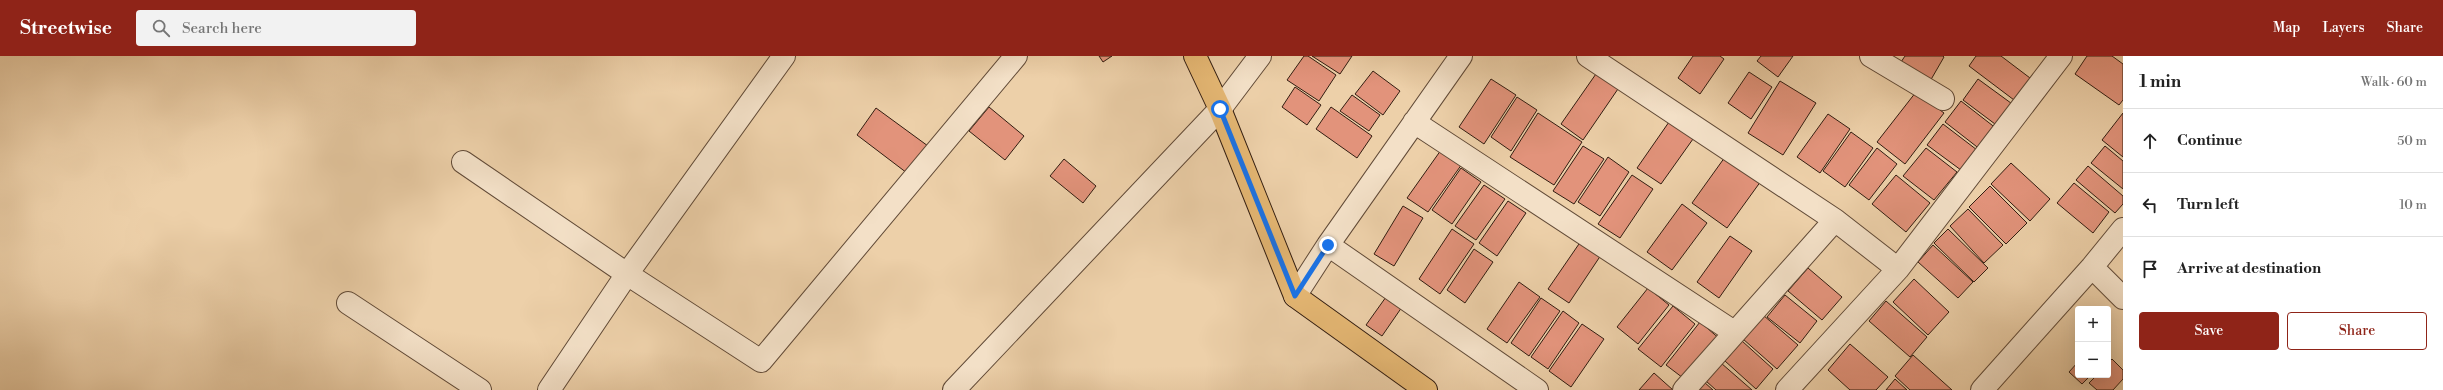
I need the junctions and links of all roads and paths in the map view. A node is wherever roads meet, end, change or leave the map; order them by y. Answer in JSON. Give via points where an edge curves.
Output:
{"nodes":[{"id":1,"x":784,"y":56,"type":"edge"},
{"id":2,"x":1016,"y":56,"type":"edge"},
{"id":3,"x":1195,"y":56,"type":"edge"},
{"id":4,"x":1260,"y":56,"type":"edge"},
{"id":5,"x":1461,"y":56,"type":"edge"},
{"id":6,"x":1588,"y":56,"type":"edge"},
{"id":7,"x":2062,"y":56,"type":"edge"},
{"id":8,"x":1882,"y":59,"type":"edge"},
{"id":9,"x":1943,"y":99,"type":"dead end"},
{"id":10,"x":1220,"y":109,"type":"junction"},
{"id":11,"x":1414,"y":122,"type":"junction"},
{"id":12,"x":463,"y":162,"type":"dead end"},
{"id":13,"x":1835,"y":220,"type":"junction"},
{"id":14,"x":2123,"y":229,"type":"edge"},
{"id":15,"x":1328,"y":245,"type":"junction"},
{"id":16,"x":2092,"y":267,"type":"junction"},
{"id":17,"x":1898,"y":269,"type":"junction"},
{"id":18,"x":627,"y":274,"type":"junction"},
{"id":19,"x":1295,"y":296,"type":"junction"},
{"id":20,"x":2123,"y":298,"type":"edge"},
{"id":21,"x":348,"y":303,"type":"dead end"},
{"id":22,"x":1734,"y":332,"type":"junction"},
{"id":23,"x":480,"y":390,"type":"edge"},
{"id":24,"x":549,"y":390,"type":"edge"},
{"id":25,"x":954,"y":390,"type":"edge"},
{"id":26,"x":1426,"y":390,"type":"edge"},
{"id":27,"x":1537,"y":390,"type":"edge"},
{"id":28,"x":1684,"y":390,"type":"edge"},
{"id":29,"x":1787,"y":390,"type":"edge"},
{"id":30,"x":1982,"y":390,"type":"edge"}],
"edges":[{"from":1,"to":18,"type":"street"},
{"from":2,"to":18,"type":"street","via":[[761,361]]},
{"from":3,"to":10,"type":"main road"},
{"from":4,"to":10,"type":"street"},
{"from":5,"to":11,"type":"street"},
{"from":6,"to":13,"type":"street"},
{"from":7,"to":17,"type":"street"},
{"from":8,"to":9,"type":"street"},
{"from":10,"to":19,"type":"main road"},
{"from":10,"to":25,"type":"street"},
{"from":11,"to":15,"type":"street"},
{"from":11,"to":22,"type":"street"},
{"from":12,"to":18,"type":"street"},
{"from":13,"to":17,"type":"street"},
{"from":13,"to":22,"type":"street"},
{"from":14,"to":16,"type":"street"},
{"from":15,"to":19,"type":"street"},
{"from":15,"to":27,"type":"street"},
{"from":16,"to":20,"type":"street"},
{"from":16,"to":30,"type":"street"},
{"from":17,"to":29,"type":"street"},
{"from":18,"to":24,"type":"street"},
{"from":19,"to":26,"type":"main road"},
{"from":21,"to":23,"type":"street"},
{"from":22,"to":28,"type":"street"}]}
